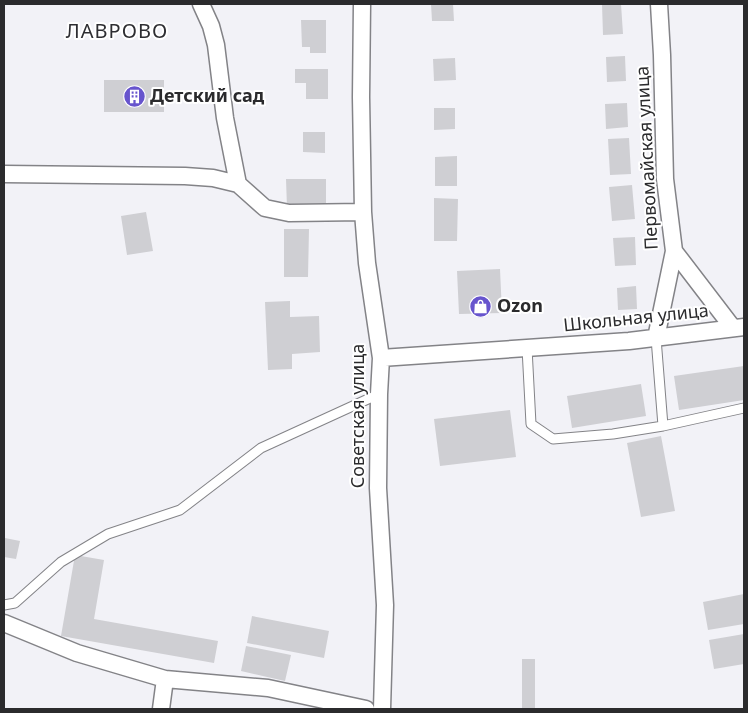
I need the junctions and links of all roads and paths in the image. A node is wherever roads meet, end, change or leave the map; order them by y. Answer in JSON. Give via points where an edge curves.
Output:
{"nodes":[{"id":1,"x":201,"y":4,"type":"edge"},
{"id":2,"x":362,"y":4,"type":"edge"},
{"id":3,"x":659,"y":4,"type":"edge"},
{"id":4,"x":4,"y":174,"type":"edge"},
{"id":5,"x":238,"y":184,"type":"junction"},
{"id":6,"x":362,"y":212,"type":"junction"},
{"id":7,"x":674,"y":251,"type":"junction"},
{"id":8,"x":739,"y":327,"type":"edge"},
{"id":9,"x":656,"y":338,"type":"junction"},
{"id":10,"x":527,"y":348,"type":"junction"},
{"id":11,"x":381,"y":358,"type":"junction"},
{"id":12,"x":380,"y":394,"type":"junction"},
{"id":13,"x":744,"y":408,"type":"edge"},
{"id":14,"x":663,"y":426,"type":"junction"},
{"id":15,"x":4,"y":605,"type":"edge"},
{"id":16,"x":4,"y":624,"type":"edge"},
{"id":17,"x":165,"y":679,"type":"junction"},
{"id":18,"x":161,"y":709,"type":"edge"},
{"id":19,"x":366,"y":709,"type":"edge"},
{"id":20,"x":382,"y":709,"type":"edge"}],
"edges":[{"from":1,"to":5,"type":"street","via":[[216,45],[225,118]]},
{"from":2,"to":6,"type":"street","name":"Советская улица"},
{"from":3,"to":7,"type":"street","name":"Первомайская улица","via":[[665,179]]},
{"from":4,"to":5,"type":"street","via":[[185,176]]},
{"from":5,"to":6,"type":"street","via":[[264,208],[289,213]]},
{"from":6,"to":11,"type":"street","name":"Советская улица"},
{"from":7,"to":8,"type":"street"},
{"from":7,"to":9,"type":"street","name":"Первомайская улица"},
{"from":8,"to":9,"type":"street","name":"Школьная улица"},
{"from":9,"to":10,"type":"street","name":"Школьная улица"},
{"from":9,"to":14,"type":"lane"},
{"from":10,"to":11,"type":"street","name":"Школьная улица"},
{"from":10,"to":14,"type":"lane","via":[[532,424],[553,439]]},
{"from":11,"to":12,"type":"street","name":"Советская улица"},
{"from":12,"to":15,"type":"lane","via":[[261,448],[180,510],[108,534],[61,562],[15,602]]},
{"from":12,"to":20,"type":"street","name":"Советская улица","via":[[378,488],[385,605]]},
{"from":13,"to":14,"type":"lane"},
{"from":16,"to":17,"type":"street","via":[[78,653]]},
{"from":17,"to":18,"type":"street"},
{"from":17,"to":19,"type":"street","via":[[268,688]]}]}
